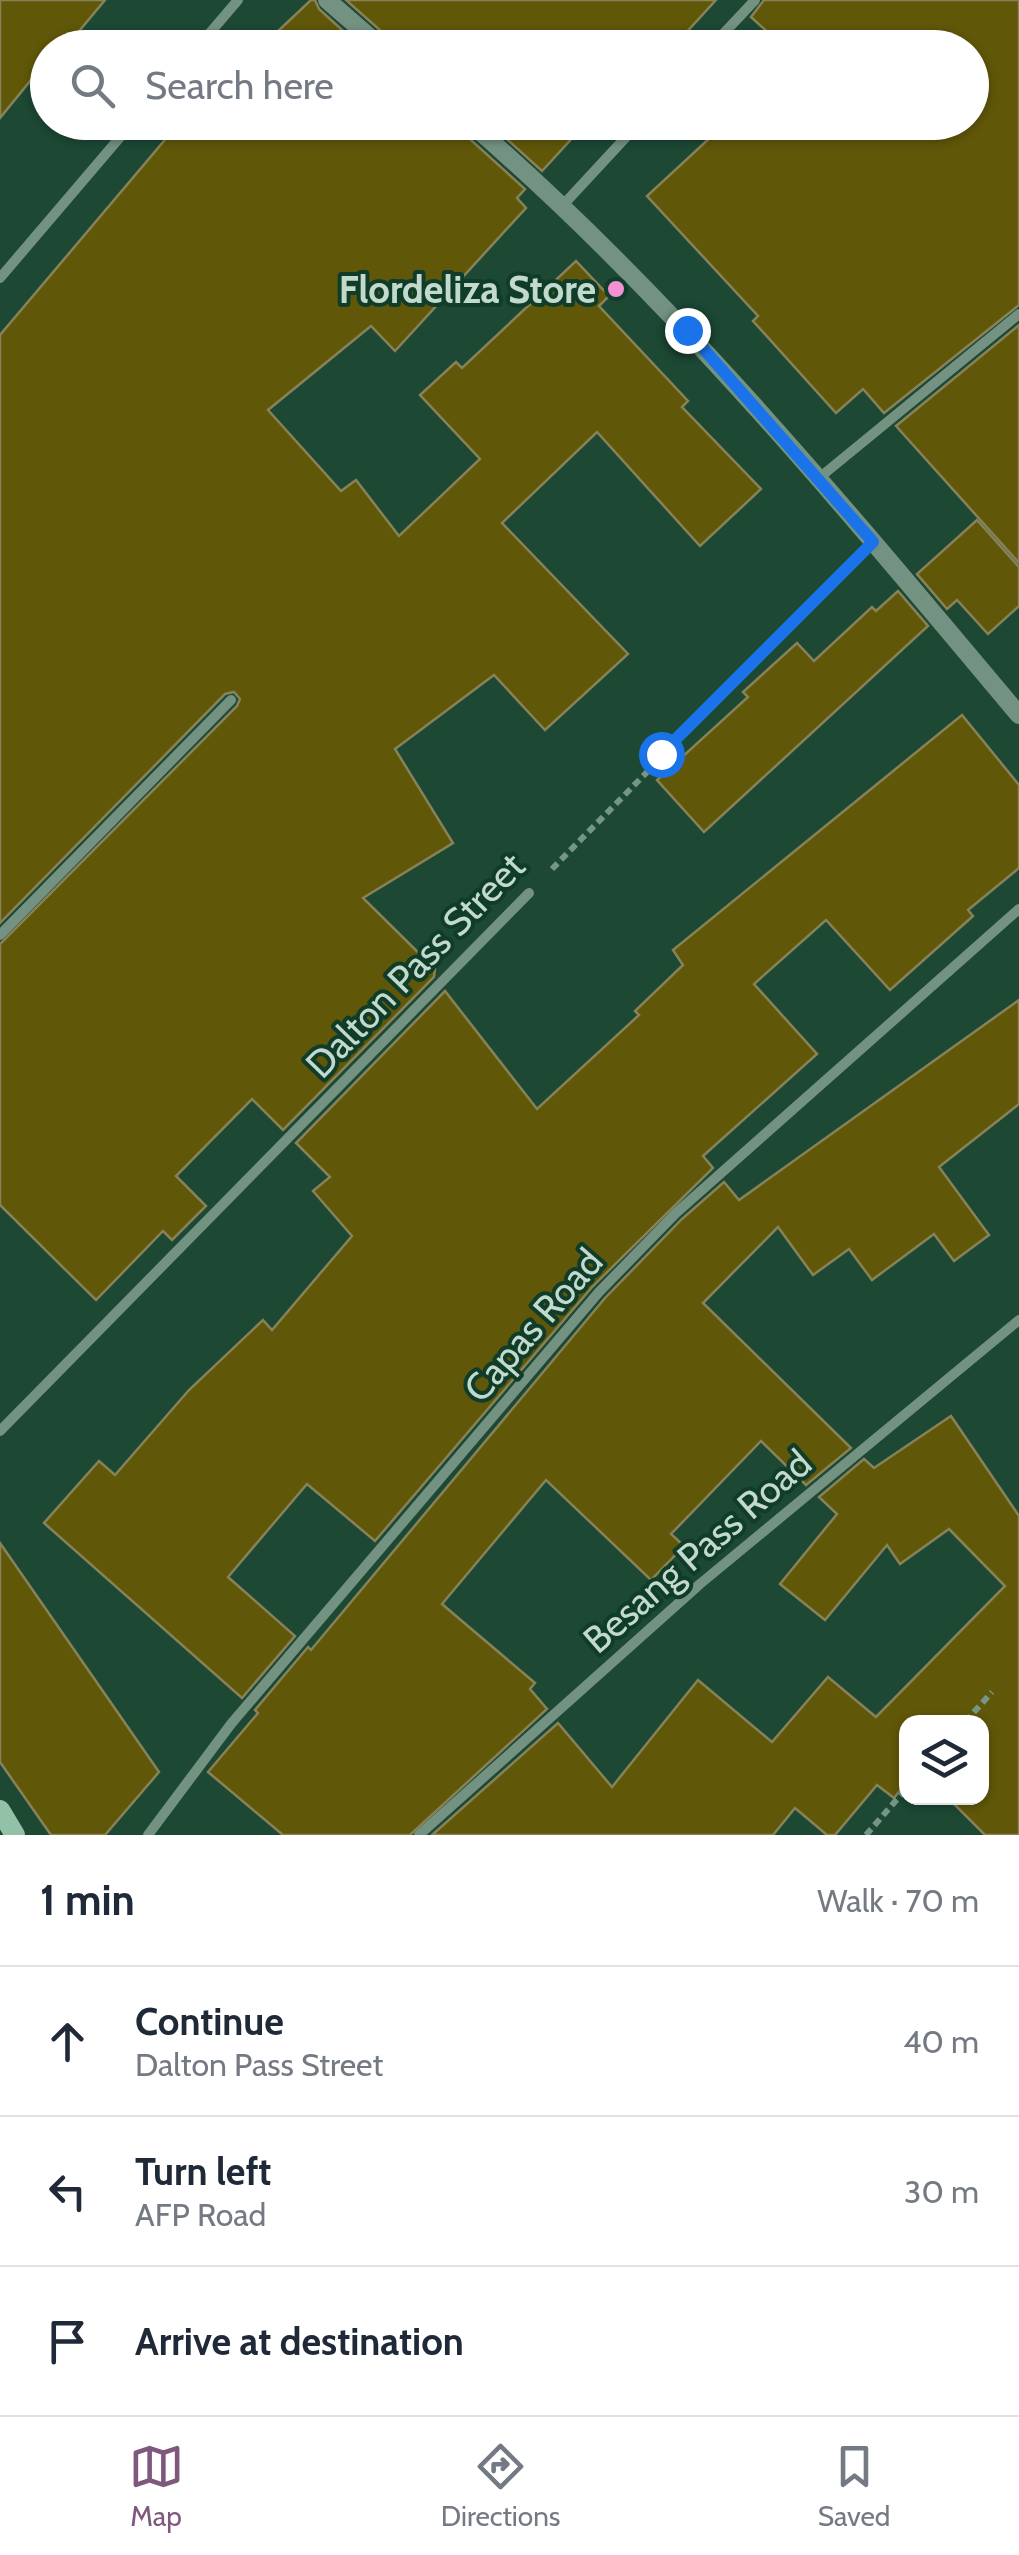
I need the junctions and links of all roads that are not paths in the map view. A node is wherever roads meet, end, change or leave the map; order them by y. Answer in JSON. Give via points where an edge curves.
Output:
{"nodes":[{"id":1,"x":238,"y":0,"type":"edge"},
{"id":2,"x":327,"y":0,"type":"edge"},
{"id":3,"x":755,"y":0,"type":"edge"},
{"id":4,"x":212,"y":30,"type":"edge"},
{"id":5,"x":361,"y":30,"type":"edge"},
{"id":6,"x":727,"y":30,"type":"edge"},
{"id":7,"x":118,"y":140,"type":"edge"},
{"id":8,"x":491,"y":140,"type":"edge"},
{"id":9,"x":623,"y":140,"type":"edge"},
{"id":10,"x":564,"y":204,"type":"junction"},
{"id":11,"x":0,"y":278,"type":"edge"},
{"id":12,"x":1019,"y":314,"type":"edge"},
{"id":13,"x":819,"y":478,"type":"junction"},
{"id":14,"x":230,"y":700,"type":"dead end"},
{"id":15,"x":1019,"y":714,"type":"edge"},
{"id":16,"x":528,"y":893,"type":"road end"},
{"id":17,"x":1019,"y":908,"type":"edge"},
{"id":18,"x":0,"y":935,"type":"edge"},
{"id":19,"x":1019,"y":1320,"type":"edge"},
{"id":20,"x":0,"y":1431,"type":"edge"},
{"id":21,"x":0,"y":1810,"type":"edge"},
{"id":22,"x":15,"y":1835,"type":"edge"},
{"id":23,"x":148,"y":1835,"type":"edge"},
{"id":24,"x":419,"y":1835,"type":"edge"}],
"edges":[{"from":1,"to":4,"type":"street"},
{"from":2,"to":5,"type":"street"},
{"from":3,"to":6,"type":"street"},
{"from":7,"to":11,"type":"street"},
{"from":8,"to":10,"type":"street"},
{"from":9,"to":10,"type":"street"},
{"from":10,"to":13,"type":"street"},
{"from":12,"to":13,"type":"street"},
{"from":13,"to":15,"type":"street"},
{"from":14,"to":18,"type":"street"},
{"from":16,"to":20,"type":"street","name":"Dalton Pass Street"},
{"from":17,"to":23,"type":"street","name":"Capas Road","via":[[676,1212],[599,1292],[231,1724]]},
{"from":19,"to":24,"type":"street","name":"Besang Pass Road","via":[[700,1584]]},
{"from":21,"to":22,"type":"main road"}]}
